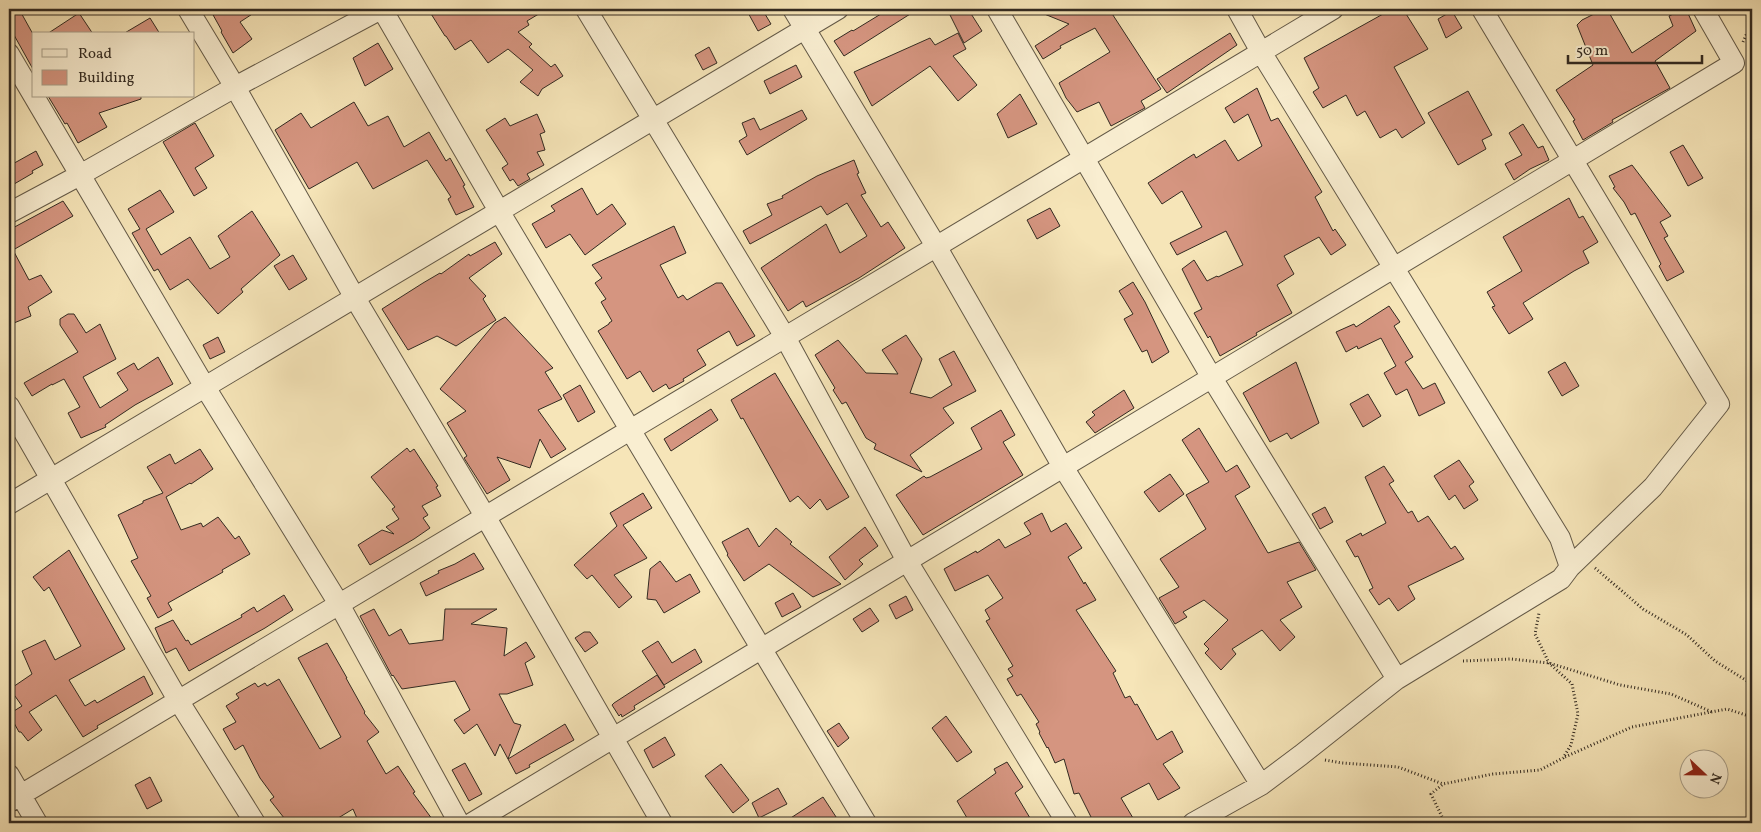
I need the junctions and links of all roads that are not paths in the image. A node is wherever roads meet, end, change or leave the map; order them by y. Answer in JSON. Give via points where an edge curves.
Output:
{"nodes":[{"id":1,"x":188,"y":9,"type":"edge"},
{"id":2,"x":382,"y":9,"type":"edge"},
{"id":3,"x":586,"y":9,"type":"edge"},
{"id":4,"x":793,"y":9,"type":"edge"},
{"id":5,"x":838,"y":9,"type":"edge"},
{"id":6,"x":997,"y":9,"type":"edge"},
{"id":7,"x":1237,"y":9,"type":"edge"},
{"id":8,"x":1333,"y":9,"type":"edge"},
{"id":9,"x":1482,"y":9,"type":"edge"},
{"id":10,"x":1703,"y":9,"type":"edge"},
{"id":11,"x":804,"y":29,"type":"junction"},
{"id":12,"x":1261,"y":52,"type":"junction"},
{"id":13,"x":9,"y":54,"type":"edge"},
{"id":14,"x":235,"y":87,"type":"junction"},
{"id":15,"x":32,"y":93,"type":"edge"},
{"id":16,"x":35,"y":98,"type":"edge"},
{"id":17,"x":652,"y":120,"type":"junction"},
{"id":18,"x":1084,"y":157,"type":"junction"},
{"id":19,"x":1572,"y":161,"type":"junction"},
{"id":20,"x":80,"y":175,"type":"junction"},
{"id":21,"x":499,"y":211,"type":"junction"},
{"id":22,"x":9,"y":212,"type":"edge"},
{"id":23,"x":936,"y":246,"type":"junction"},
{"id":24,"x":1394,"y":268,"type":"junction"},
{"id":25,"x":355,"y":298,"type":"junction"},
{"id":26,"x":785,"y":337,"type":"junction"},
{"id":27,"x":1212,"y":378,"type":"junction"},
{"id":28,"x":205,"y":387,"type":"junction"},
{"id":29,"x":9,"y":406,"type":"edge"},
{"id":30,"x":630,"y":430,"type":"junction"},
{"id":31,"x":1063,"y":467,"type":"junction"},
{"id":32,"x":51,"y":479,"type":"junction"},
{"id":33,"x":9,"y":504,"type":"edge"},
{"id":34,"x":485,"y":516,"type":"junction"},
{"id":35,"x":906,"y":562,"type":"junction"},
{"id":36,"x":1576,"y":562,"type":"junction"},
{"id":37,"x":339,"y":604,"type":"junction"},
{"id":38,"x":762,"y":648,"type":"junction"},
{"id":39,"x":1397,"y":679,"type":"junction"},
{"id":40,"x":178,"y":700,"type":"junction"},
{"id":41,"x":612,"y":739,"type":"junction"},
{"id":42,"x":9,"y":775,"type":"edge"},
{"id":43,"x":1261,"y":785,"type":"junction"},
{"id":44,"x":14,"y":798,"type":"edge"},
{"id":45,"x":37,"y":823,"type":"edge"},
{"id":46,"x":255,"y":823,"type":"edge"},
{"id":47,"x":459,"y":823,"type":"edge"},
{"id":48,"x":472,"y":823,"type":"edge"},
{"id":49,"x":662,"y":823,"type":"edge"},
{"id":50,"x":866,"y":823,"type":"edge"},
{"id":51,"x":1067,"y":823,"type":"edge"},
{"id":52,"x":1193,"y":823,"type":"edge"}],
"edges":[{"from":1,"to":14,"type":"street"},
{"from":2,"to":14,"type":"street"},
{"from":2,"to":21,"type":"street"},
{"from":3,"to":17,"type":"street"},
{"from":4,"to":11,"type":"street"},
{"from":5,"to":11,"type":"street"},
{"from":6,"to":18,"type":"street"},
{"from":7,"to":12,"type":"street"},
{"from":8,"to":12,"type":"street"},
{"from":9,"to":19,"type":"street"},
{"from":10,"to":19,"type":"street","via":[[1734,63]]},
{"from":11,"to":17,"type":"street"},
{"from":11,"to":23,"type":"street"},
{"from":12,"to":18,"type":"street"},
{"from":12,"to":24,"type":"street"},
{"from":13,"to":15,"type":"street"},
{"from":14,"to":20,"type":"street"},
{"from":14,"to":25,"type":"street"},
{"from":16,"to":20,"type":"street"},
{"from":17,"to":21,"type":"street"},
{"from":17,"to":26,"type":"street"},
{"from":18,"to":23,"type":"street"},
{"from":18,"to":27,"type":"street"},
{"from":19,"to":24,"type":"street"},
{"from":19,"to":36,"type":"street","via":[[1719,404],[1653,487]]},
{"from":20,"to":22,"type":"street"},
{"from":20,"to":28,"type":"street"},
{"from":21,"to":25,"type":"street"},
{"from":21,"to":30,"type":"street"},
{"from":23,"to":26,"type":"street"},
{"from":23,"to":31,"type":"street"},
{"from":24,"to":27,"type":"street"},
{"from":24,"to":36,"type":"street"},
{"from":25,"to":28,"type":"street"},
{"from":25,"to":34,"type":"street"},
{"from":26,"to":30,"type":"street"},
{"from":26,"to":35,"type":"street"},
{"from":27,"to":31,"type":"street"},
{"from":27,"to":39,"type":"street"},
{"from":28,"to":32,"type":"street"},
{"from":28,"to":37,"type":"street"},
{"from":29,"to":32,"type":"street"},
{"from":30,"to":34,"type":"street"},
{"from":30,"to":38,"type":"street"},
{"from":31,"to":35,"type":"street"},
{"from":31,"to":43,"type":"street"},
{"from":32,"to":33,"type":"street"},
{"from":32,"to":40,"type":"street"},
{"from":34,"to":37,"type":"street"},
{"from":34,"to":41,"type":"street"},
{"from":35,"to":38,"type":"street"},
{"from":35,"to":51,"type":"street"},
{"from":36,"to":39,"type":"street","via":[[1561,579]]},
{"from":37,"to":40,"type":"street"},
{"from":37,"to":47,"type":"street"},
{"from":38,"to":41,"type":"street"},
{"from":38,"to":50,"type":"street"},
{"from":39,"to":43,"type":"street"},
{"from":40,"to":44,"type":"street"},
{"from":40,"to":46,"type":"street"},
{"from":41,"to":48,"type":"street"},
{"from":41,"to":49,"type":"street"},
{"from":42,"to":44,"type":"street"},
{"from":43,"to":52,"type":"street"},
{"from":44,"to":45,"type":"street"}]}
